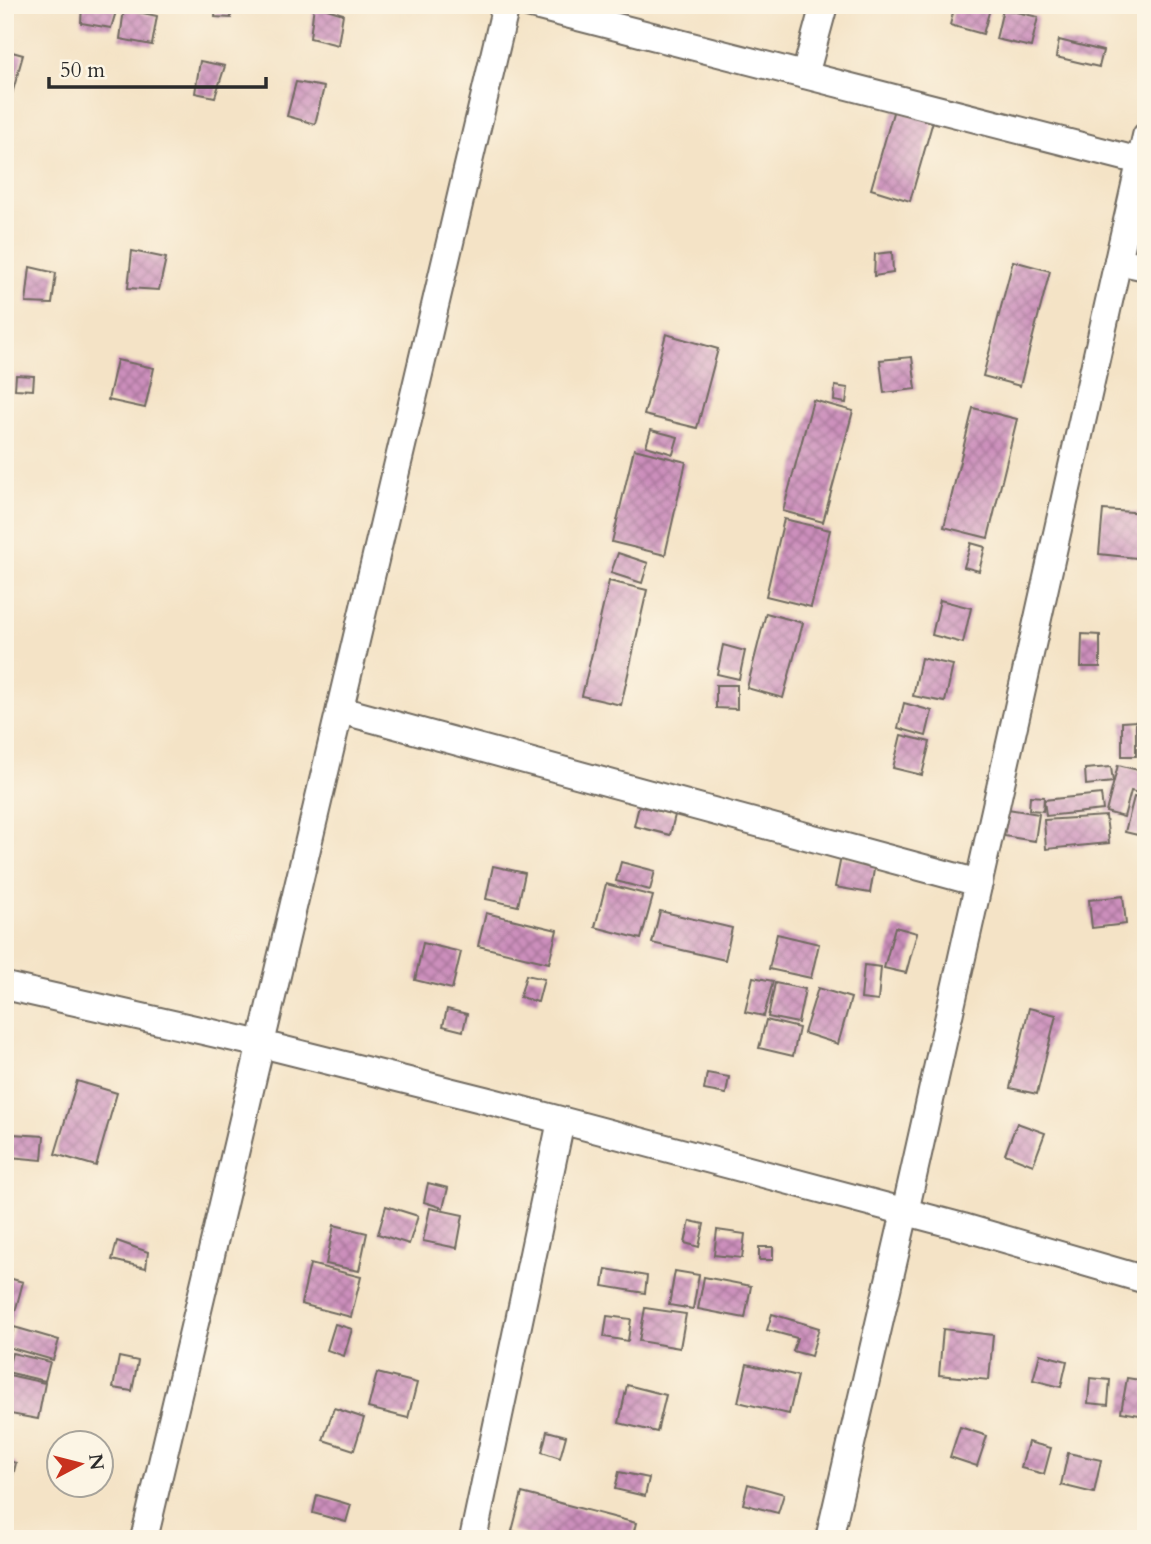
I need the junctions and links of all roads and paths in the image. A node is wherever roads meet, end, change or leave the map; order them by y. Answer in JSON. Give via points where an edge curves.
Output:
{"nodes":[{"id":1,"x":506,"y":5,"type":"edge"},
{"id":2,"x":531,"y":5,"type":"edge"},
{"id":3,"x":824,"y":5,"type":"edge"},
{"id":4,"x":805,"y":75,"type":"junction"},
{"id":5,"x":1143,"y":148,"type":"edge"},
{"id":6,"x":1118,"y":261,"type":"junction"},
{"id":7,"x":1146,"y":267,"type":"edge"},
{"id":8,"x":340,"y":710,"type":"junction"},
{"id":9,"x":979,"y":883,"type":"junction"},
{"id":10,"x":5,"y":986,"type":"edge"},
{"id":11,"x":261,"y":1044,"type":"junction"},
{"id":12,"x":561,"y":1121,"type":"junction"},
{"id":13,"x":905,"y":1212,"type":"junction"},
{"id":14,"x":1146,"y":1280,"type":"edge"},
{"id":15,"x":144,"y":1539,"type":"edge"},
{"id":16,"x":473,"y":1539,"type":"edge"},
{"id":17,"x":829,"y":1539,"type":"edge"}],
"edges":[{"from":1,"to":8,"type":"street"},
{"from":2,"to":4,"type":"street"},
{"from":3,"to":4,"type":"street"},
{"from":4,"to":5,"type":"street"},
{"from":5,"to":6,"type":"street"},
{"from":6,"to":7,"type":"street"},
{"from":6,"to":9,"type":"street"},
{"from":8,"to":9,"type":"street"},
{"from":8,"to":11,"type":"street"},
{"from":9,"to":13,"type":"street"},
{"from":10,"to":11,"type":"street"},
{"from":11,"to":12,"type":"street"},
{"from":11,"to":15,"type":"street"},
{"from":12,"to":13,"type":"street"},
{"from":12,"to":16,"type":"street"},
{"from":13,"to":14,"type":"street"},
{"from":13,"to":17,"type":"street"}]}
